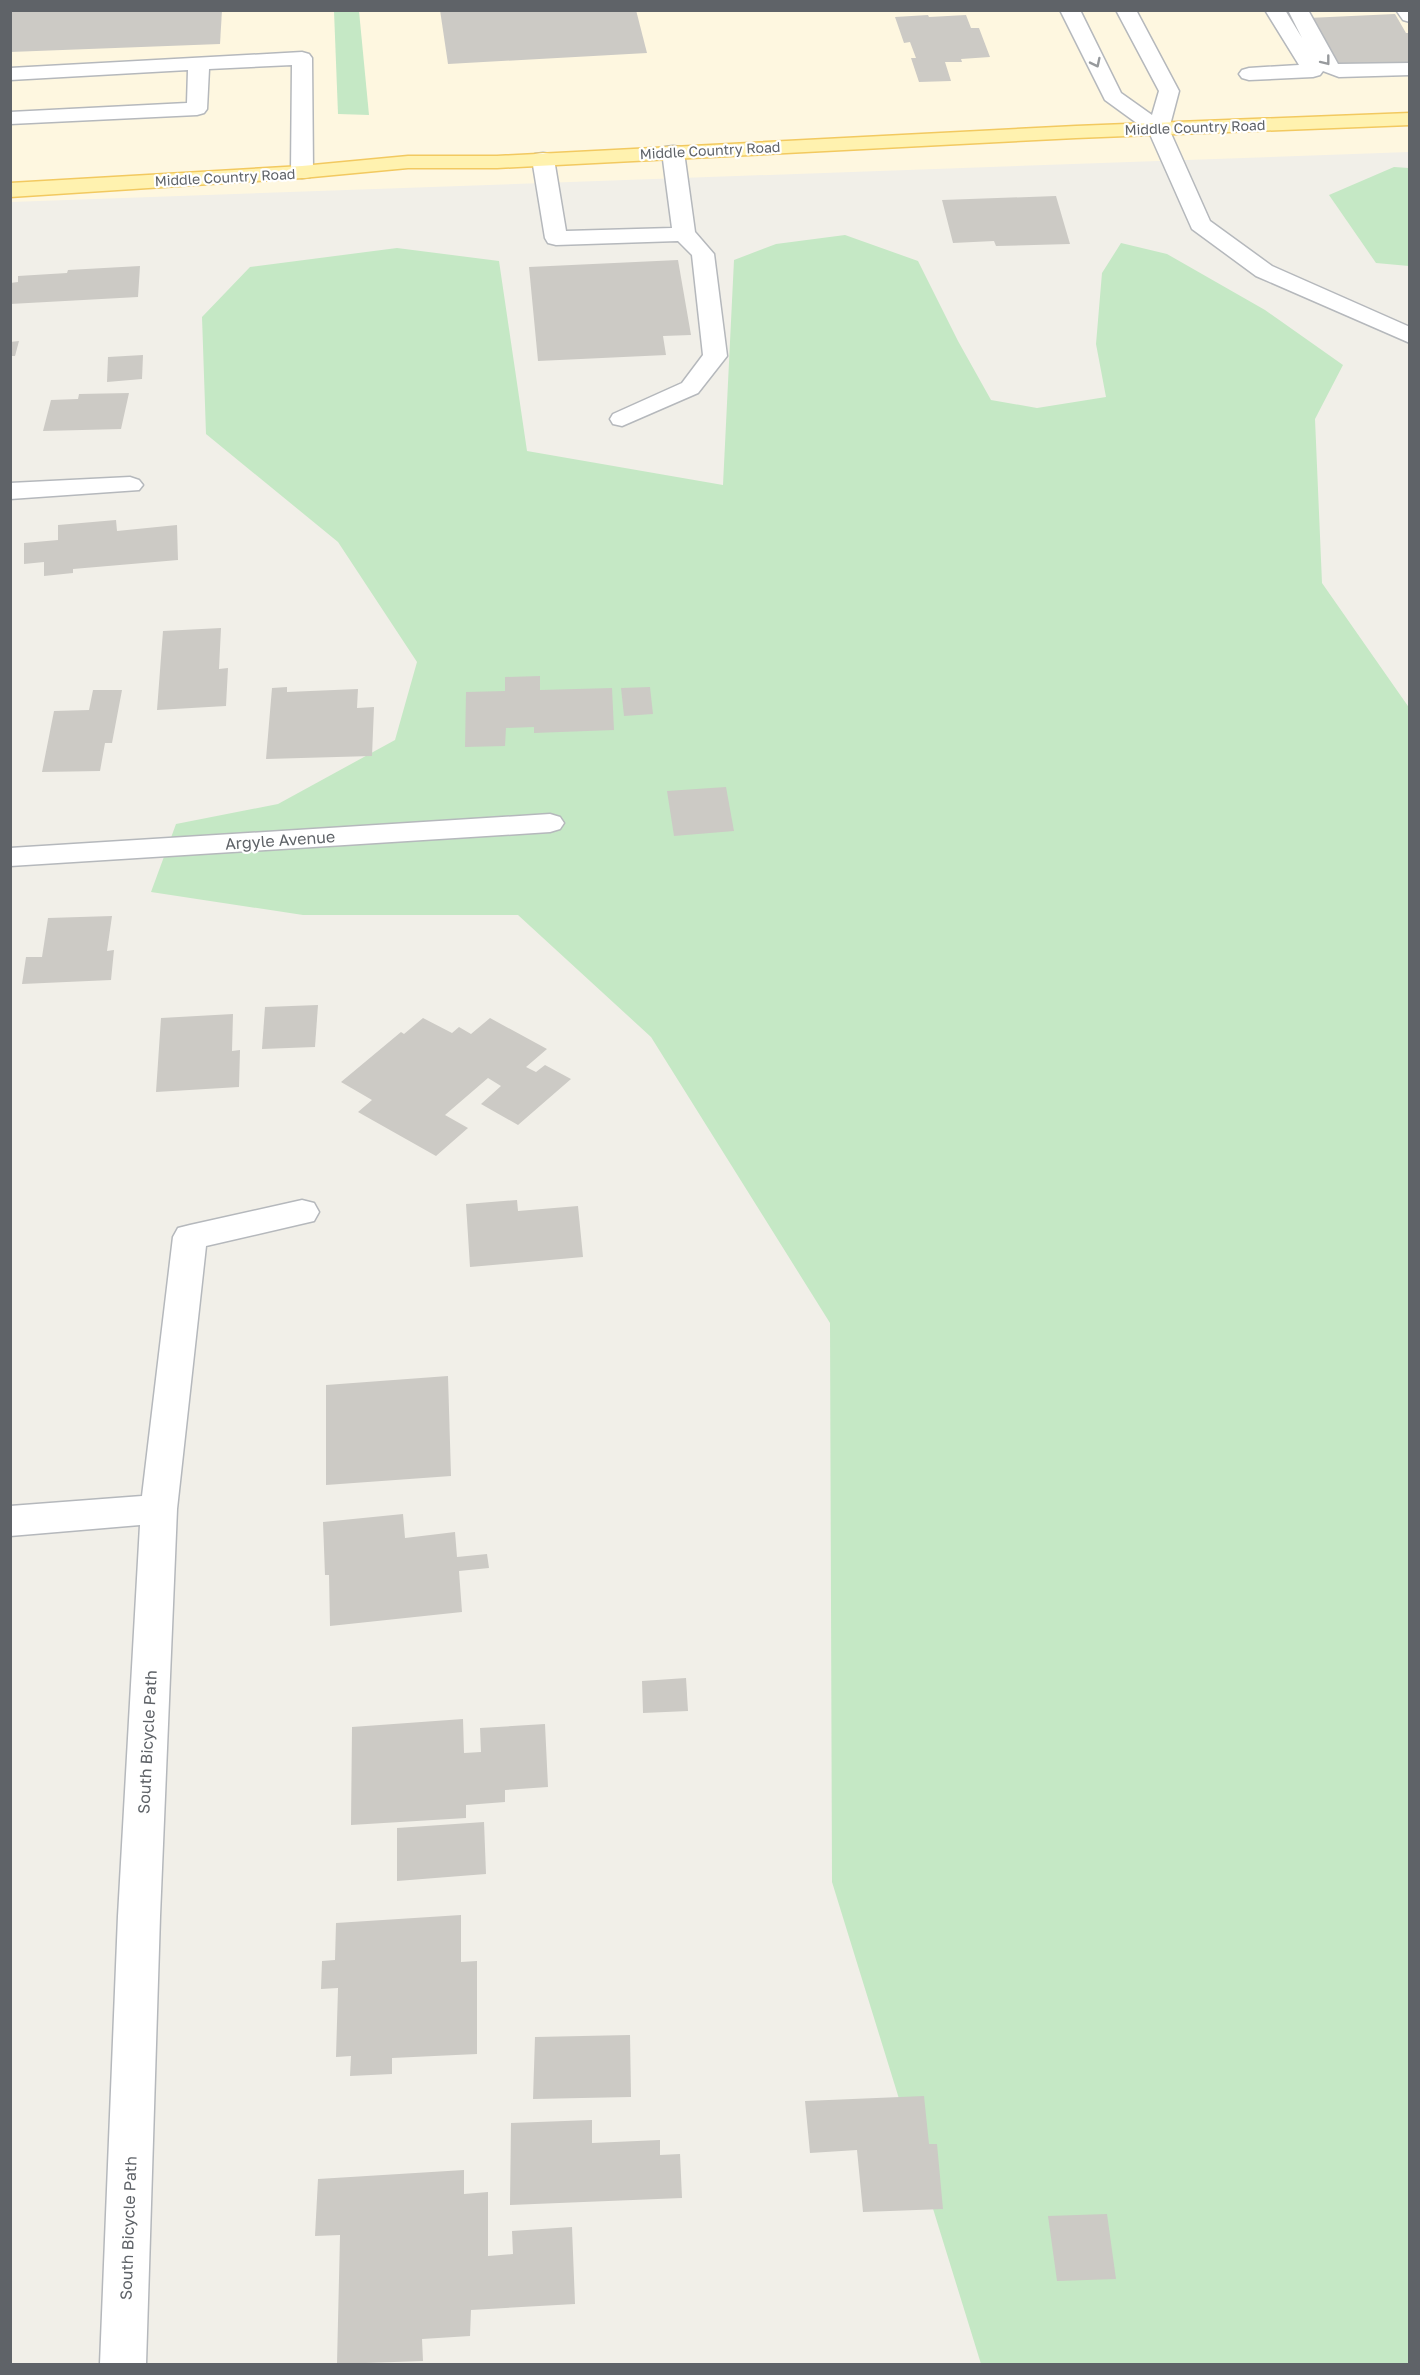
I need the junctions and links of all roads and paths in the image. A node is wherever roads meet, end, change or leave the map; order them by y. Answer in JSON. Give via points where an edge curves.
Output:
{"nodes":[{"id":1,"x":1070,"y":10,"type":"edge"},
{"id":2,"x":1126,"y":10,"type":"edge"},
{"id":3,"x":1275,"y":10,"type":"edge"},
{"id":4,"x":1298,"y":10,"type":"edge"},
{"id":5,"x":1406,"y":10,"type":"edge"},
{"id":6,"x":1410,"y":16,"type":"edge"},
{"id":7,"x":198,"y":64,"type":"junction"},
{"id":8,"x":1410,"y":69,"type":"edge"},
{"id":9,"x":10,"y":74,"type":"edge"},
{"id":10,"x":1249,"y":74,"type":"dead end"},
{"id":11,"x":10,"y":118,"type":"edge"},
{"id":12,"x":1410,"y":119,"type":"edge"},
{"id":13,"x":1158,"y":129,"type":"junction"},
{"id":14,"x":673,"y":152,"type":"junction"},
{"id":15,"x":543,"y":159,"type":"junction"},
{"id":16,"x":302,"y":172,"type":"junction"},
{"id":17,"x":10,"y":190,"type":"edge"},
{"id":18,"x":684,"y":234,"type":"junction"},
{"id":19,"x":1410,"y":336,"type":"edge"},
{"id":20,"x":622,"y":419,"type":"dead end"},
{"id":21,"x":130,"y":485,"type":"dead end"},
{"id":22,"x":10,"y":491,"type":"edge"},
{"id":23,"x":550,"y":823,"type":"dead end"},
{"id":24,"x":10,"y":857,"type":"edge"},
{"id":25,"x":302,"y":1212,"type":"dead end"},
{"id":26,"x":159,"y":1509,"type":"junction"},
{"id":27,"x":10,"y":1521,"type":"edge"},
{"id":28,"x":123,"y":2364,"type":"edge"}],
"edges":[{"from":1,"to":13,"type":"street","one_way":true,"via":[[1112,96]]},
{"from":2,"to":13,"type":"street","via":[[1169,91]]},
{"from":3,"to":10,"type":"street","via":[[1313,71]]},
{"from":4,"to":8,"type":"street","one_way":true,"via":[[1331,68]]},
{"from":5,"to":6,"type":"street"},
{"from":7,"to":9,"type":"street"},
{"from":7,"to":11,"type":"street","via":[[197,109]]},
{"from":7,"to":16,"type":"street","via":[[302,58]]},
{"from":12,"to":13,"type":"main road","name":"Middle Country Road"},
{"from":13,"to":14,"type":"main road","name":"Middle Country Road"},
{"from":13,"to":19,"type":"street","via":[[1200,224],[1264,271]]},
{"from":14,"to":15,"type":"main road","name":"Middle Country Road"},
{"from":14,"to":18,"type":"street"},
{"from":15,"to":16,"type":"main road","name":"Middle Country Road","via":[[408,162]]},
{"from":15,"to":18,"type":"street","via":[[556,238]]},
{"from":16,"to":17,"type":"main road","name":"Middle Country Road"},
{"from":18,"to":20,"type":"street","via":[[703,254],[715,356],[690,388]]},
{"from":21,"to":22,"type":"street"},
{"from":23,"to":24,"type":"street","name":"Argyle Avenue"},
{"from":25,"to":26,"type":"street","name":"South Bicycle Path","via":[[190,1237]]},
{"from":26,"to":27,"type":"street"},
{"from":26,"to":28,"type":"street","name":"South Bicycle Path"}]}
